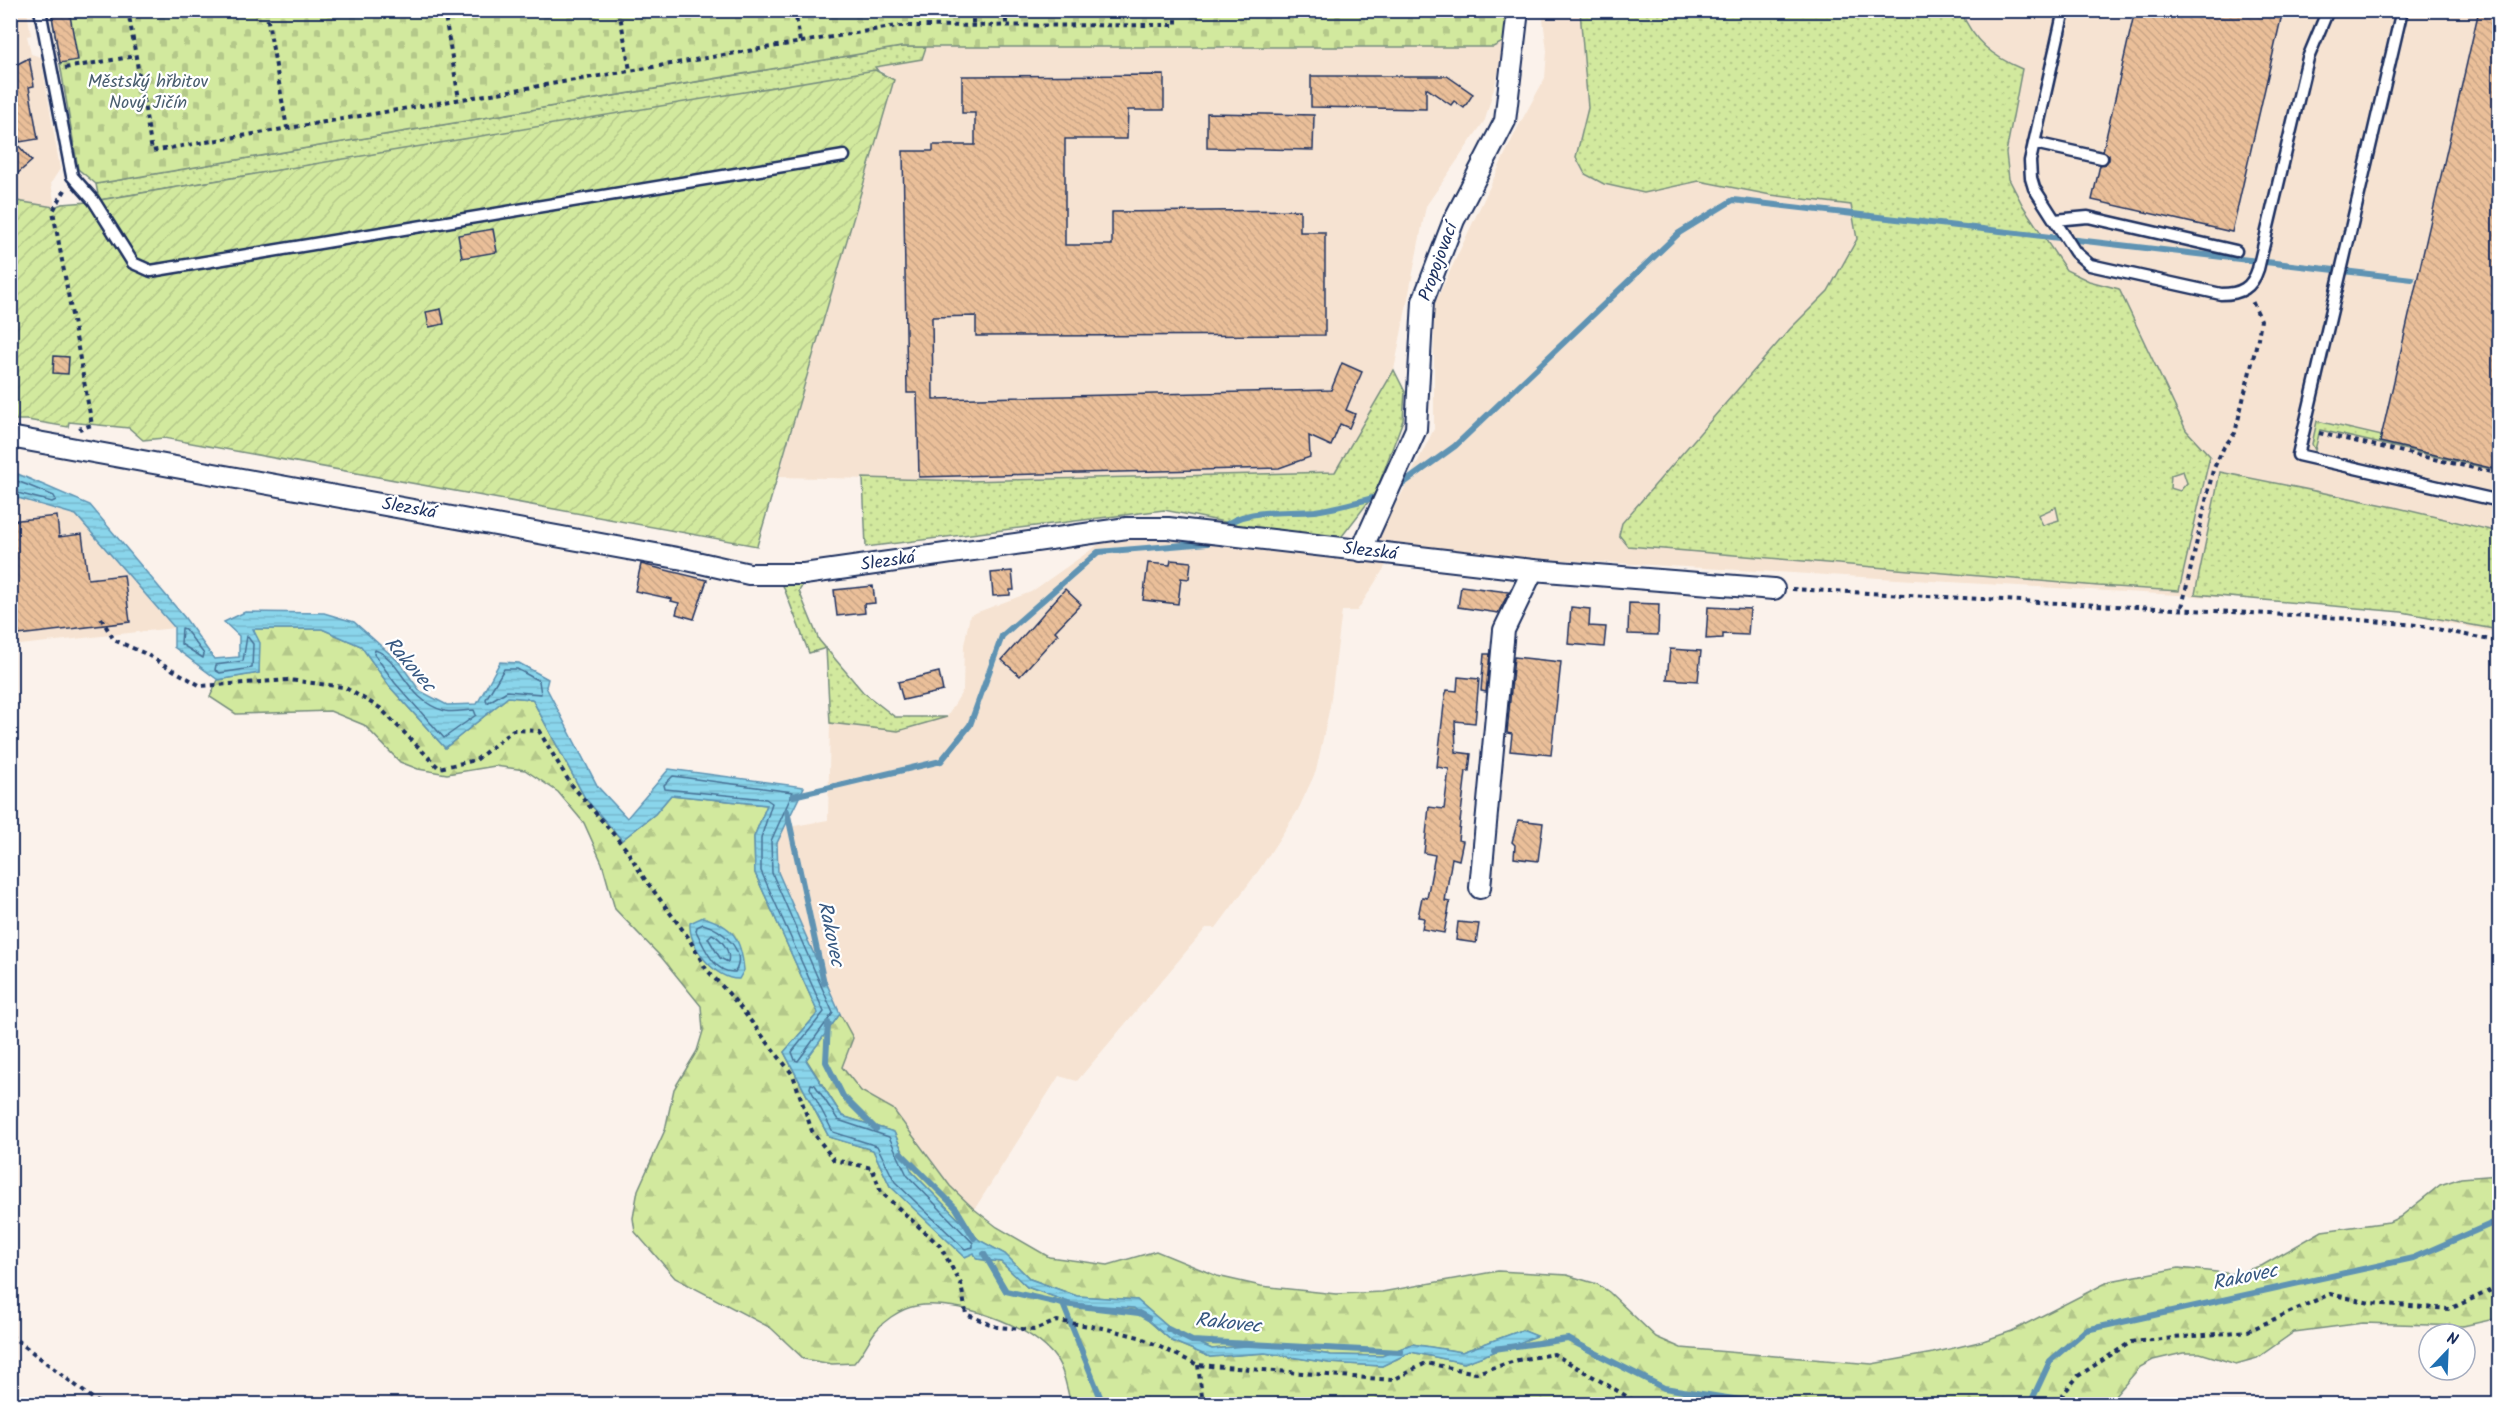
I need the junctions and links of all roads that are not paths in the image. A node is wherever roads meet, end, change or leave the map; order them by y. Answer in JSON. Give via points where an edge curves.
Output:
{"nodes":[{"id":1,"x":40,"y":10,"type":"edge"},
{"id":2,"x":1518,"y":10,"type":"edge"},
{"id":3,"x":2064,"y":10,"type":"edge"},
{"id":4,"x":2328,"y":10,"type":"edge"},
{"id":5,"x":2402,"y":10,"type":"edge"},
{"id":6,"x":2034,"y":143,"type":"junction"},
{"id":7,"x":844,"y":156,"type":"dead end"},
{"id":8,"x":2102,"y":158,"type":"dead end"},
{"id":9,"x":2055,"y":220,"type":"junction"},
{"id":10,"x":2236,"y":251,"type":"dead end"},
{"id":11,"x":10,"y":437,"type":"edge"},
{"id":12,"x":2499,"y":501,"type":"edge"},
{"id":13,"x":1361,"y":551,"type":"junction"},
{"id":14,"x":1533,"y":570,"type":"junction"},
{"id":15,"x":1774,"y":589,"type":"road end"},
{"id":16,"x":1480,"y":888,"type":"dead end"}],
"edges":[{"from":1,"to":7,"type":"lane","via":[[72,176],[94,201],[133,263],[151,271]]},
{"from":2,"to":13,"type":"street","name":"Propojovací","via":[[1505,121],[1454,220],[1423,301],[1416,429]]},
{"from":3,"to":6,"type":"lane"},
{"from":4,"to":9,"type":"lane","via":[[2308,58],[2258,269],[2246,289],[2221,294],[2090,264],[2078,256]]},
{"from":5,"to":12,"type":"lane","via":[[2298,455]]},
{"from":6,"to":8,"type":"lane"},
{"from":6,"to":9,"type":"lane","via":[[2031,178]]},
{"from":9,"to":10,"type":"lane","via":[[2088,217]]},
{"from":11,"to":13,"type":"street","name":"Slezská","via":[[683,558],[749,574],[804,574],[1127,528],[1168,528]]},
{"from":13,"to":14,"type":"street","name":"Slezská"},
{"from":14,"to":15,"type":"street","name":"Slezská"},
{"from":14,"to":16,"type":"street","via":[[1504,630]]}]}
